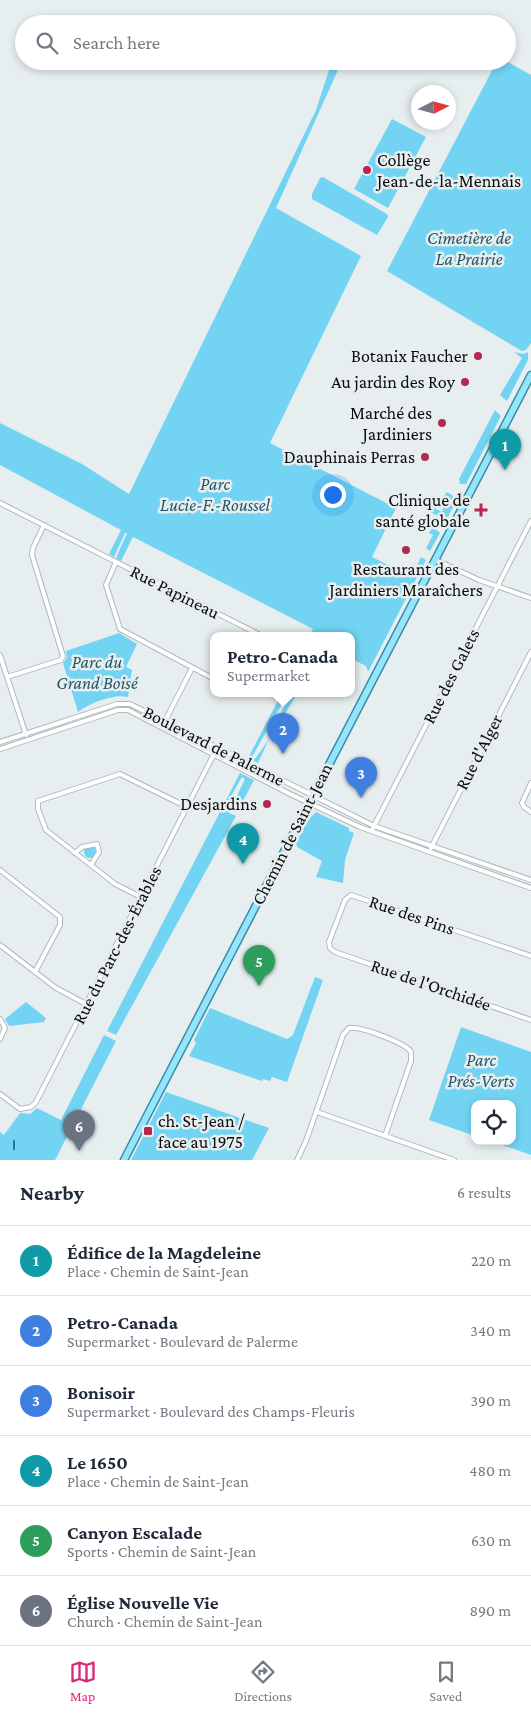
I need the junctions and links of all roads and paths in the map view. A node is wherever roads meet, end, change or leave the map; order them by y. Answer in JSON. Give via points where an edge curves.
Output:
{"nodes":[{"id":1,"x":531,"y":375,"type":"edge"},
{"id":2,"x":0,"y":503,"type":"edge"},
{"id":3,"x":531,"y":520,"type":"edge"},
{"id":4,"x":44,"y":525,"type":"junction"},
{"id":5,"x":525,"y":532,"type":"junction"},
{"id":6,"x":531,"y":534,"type":"edge"},
{"id":7,"x":436,"y":560,"type":"junction"},
{"id":8,"x":116,"y":562,"type":"junction"},
{"id":9,"x":497,"y":586,"type":"junction"},
{"id":10,"x":531,"y":598,"type":"edge"},
{"id":11,"x":254,"y":632,"type":"edge"},
{"id":12,"x":531,"y":652,"type":"edge"},
{"id":13,"x":0,"y":655,"type":"edge"},
{"id":14,"x":529,"y":660,"type":"edge"},
{"id":15,"x":192,"y":668,"type":"junction"},
{"id":16,"x":7,"y":677,"type":"junction"},
{"id":17,"x":210,"y":677,"type":"edge"},
{"id":18,"x":165,"y":721,"type":"junction"},
{"id":19,"x":162,"y":727,"type":"junction"},
{"id":20,"x":26,"y":734,"type":"junction"},
{"id":21,"x":27,"y":740,"type":"junction"},
{"id":22,"x":0,"y":742,"type":"edge"},
{"id":23,"x":217,"y":748,"type":"junction"},
{"id":24,"x":0,"y":749,"type":"edge"},
{"id":25,"x":214,"y":754,"type":"junction"},
{"id":26,"x":531,"y":783,"type":"edge"},
{"id":27,"x":312,"y":795,"type":"junction"},
{"id":28,"x":308,"y":802,"type":"junction"},
{"id":29,"x":187,"y":807,"type":"junction"},
{"id":30,"x":531,"y":812,"type":"edge"},
{"id":31,"x":374,"y":826,"type":"junction"},
{"id":32,"x":372,"y":832,"type":"junction"},
{"id":33,"x":432,"y":846,"type":"junction"},
{"id":34,"x":430,"y":852,"type":"junction"},
{"id":35,"x":75,"y":853,"type":"junction"},
{"id":36,"x":91,"y":865,"type":"junction"},
{"id":37,"x":0,"y":870,"type":"edge"},
{"id":38,"x":531,"y":880,"type":"edge"},
{"id":39,"x":531,"y":888,"type":"edge"},
{"id":40,"x":141,"y":897,"type":"junction"},
{"id":41,"x":0,"y":945,"type":"edge"},
{"id":42,"x":332,"y":950,"type":"joint"},
{"id":43,"x":531,"y":956,"type":"edge"},
{"id":44,"x":35,"y":972,"type":"junction"},
{"id":45,"x":86,"y":1004,"type":"junction"},
{"id":46,"x":0,"y":1019,"type":"edge"},
{"id":47,"x":531,"y":1020,"type":"edge"},
{"id":48,"x":0,"y":1039,"type":"edge"},
{"id":49,"x":0,"y":1094,"type":"edge"},
{"id":50,"x":317,"y":1112,"type":"junction"},
{"id":51,"x":385,"y":1136,"type":"junction"},
{"id":52,"x":124,"y":1160,"type":"edge"},
{"id":53,"x":297,"y":1160,"type":"edge"},
{"id":54,"x":454,"y":1160,"type":"edge"}],
"edges":[{"from":1,"to":7,"type":"main road","name":"Chemin de Saint-Jean"},
{"from":2,"to":4,"type":"street","name":"Rue Papineau"},
{"from":3,"to":5,"type":"street","name":"Rue des Galets"},
{"from":4,"to":8,"type":"street","name":"Rue Papineau"},
{"from":4,"to":16,"type":"street","via":[[32,555],[63,656],[61,660]]},
{"from":5,"to":6,"type":"street"},
{"from":5,"to":9,"type":"street","name":"Rue des Galets"},
{"from":7,"to":9,"type":"street"},
{"from":7,"to":27,"type":"main road","name":"Chemin de Saint-Jean"},
{"from":8,"to":11,"type":"street","name":"Rue Papineau"},
{"from":8,"to":15,"type":"street","name":"Rue Papineau","via":[[106,585],[120,630]]},
{"from":9,"to":10,"type":"street"},
{"from":9,"to":31,"type":"street","name":"Rue des Galets"},
{"from":12,"to":14,"type":"street","name":"Rue d'Alger"},
{"from":13,"to":16,"type":"street"},
{"from":14,"to":33,"type":"street","name":"Rue d'Alger"},
{"from":15,"to":17,"type":"street","name":"Rue Papineau"},
{"from":15,"to":18,"type":"street"},
{"from":16,"to":20,"type":"street"},
{"from":18,"to":19,"type":"street"},
{"from":18,"to":20,"type":"street","name":"Boulevard de Palerme","via":[[132,704],[120,703]]},
{"from":18,"to":23,"type":"street","name":"Boulevard de Palerme"},
{"from":19,"to":21,"type":"street","name":"Boulevard de Palerme","via":[[122,710]]},
{"from":19,"to":25,"type":"street","name":"Boulevard de Palerme"},
{"from":20,"to":21,"type":"street"},
{"from":20,"to":22,"type":"street","name":"Boulevard de Palerme"},
{"from":21,"to":24,"type":"street","name":"Boulevard de Palerme"},
{"from":23,"to":25,"type":"street","name":"Rue du Parc-des-Érables"},
{"from":23,"to":27,"type":"street","name":"Boulevard de Palerme"},
{"from":25,"to":28,"type":"street","name":"Boulevard de Palerme"},
{"from":25,"to":29,"type":"street","name":"Rue du Parc-des-Érables"},
{"from":26,"to":30,"type":"street","via":[[522,803]]},
{"from":27,"to":28,"type":"main road","name":"Chemin de Saint-Jean"},
{"from":27,"to":31,"type":"street","name":"Boulevard de Palerme"},
{"from":28,"to":32,"type":"street","name":"Boulevard de Palerme"},
{"from":28,"to":52,"type":"main road","name":"Chemin de Saint-Jean"},
{"from":29,"to":35,"type":"street","via":[[120,774],[38,800],[44,828]]},
{"from":29,"to":40,"type":"street","name":"Rue du Parc-des-Érables"},
{"from":31,"to":32,"type":"street","name":"Rue des Galets"},
{"from":31,"to":33,"type":"street","name":"Boulevard de Palerme"},
{"from":32,"to":34,"type":"street","name":"Boulevard de Palerme"},
{"from":33,"to":34,"type":"street","name":"Rue d'Alger"},
{"from":33,"to":38,"type":"street","name":"Boulevard de Palerme"},
{"from":34,"to":39,"type":"street","name":"Boulevard de Palerme"},
{"from":35,"to":36,"type":"street"},
{"from":35,"to":36,"type":"street","via":[[82,847],[97,844],[99,852]]},
{"from":36,"to":40,"type":"street","via":[[115,884]]},
{"from":37,"to":44,"type":"street","via":[[61,919]]},
{"from":40,"to":45,"type":"street","name":"Rue du Parc-des-Érables"},
{"from":41,"to":44,"type":"street"},
{"from":42,"to":43,"type":"street","name":"Rue des Pins","via":[[330,939],[345,900],[351,895]]},
{"from":42,"to":47,"type":"street","name":"Rue de l'Orchidée"},
{"from":44,"to":45,"type":"street","via":[[60,991]]},
{"from":45,"to":49,"type":"street","name":"Rue du Parc-des-Érables","via":[[35,1104],[20,1109]]},
{"from":46,"to":48,"type":"street","via":[[5,1028]]},
{"from":50,"to":51,"type":"street"},
{"from":50,"to":51,"type":"street","via":[[345,1032],[359,1029],[403,1044],[411,1052],[411,1062]]},
{"from":50,"to":53,"type":"street"},
{"from":51,"to":54,"type":"street"}]}
